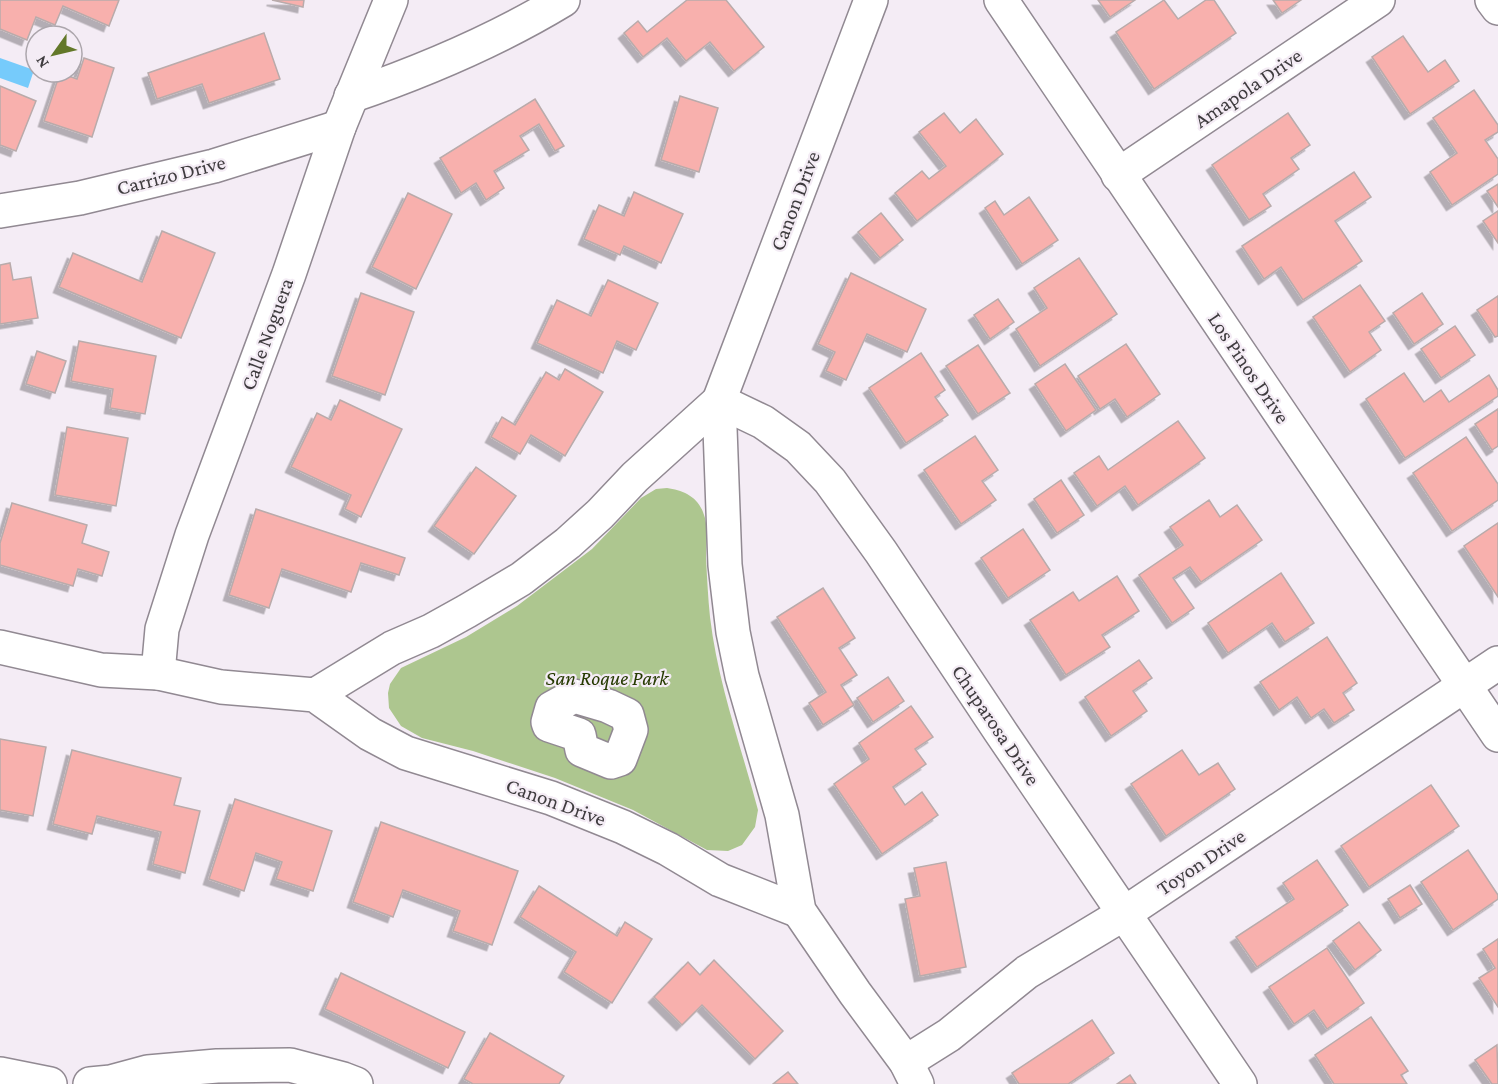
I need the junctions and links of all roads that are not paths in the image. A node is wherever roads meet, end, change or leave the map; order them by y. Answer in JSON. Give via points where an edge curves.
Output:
{"nodes":[{"id":1,"x":391,"y":0,"type":"edge"},
{"id":2,"x":563,"y":0,"type":"edge"},
{"id":3,"x":871,"y":0,"type":"edge"},
{"id":4,"x":1001,"y":0,"type":"edge"},
{"id":5,"x":1378,"y":0,"type":"edge"},
{"id":6,"x":1492,"y":0,"type":"edge"},
{"id":7,"x":1498,"y":8,"type":"edge"},
{"id":8,"x":351,"y":96,"type":"junction"},
{"id":9,"x":339,"y":127,"type":"junction"},
{"id":10,"x":1118,"y":175,"type":"junction"},
{"id":11,"x":0,"y":211,"type":"edge"},
{"id":12,"x":719,"y":401,"type":"junction"},
{"id":13,"x":0,"y":647,"type":"edge"},
{"id":14,"x":1498,"y":663,"type":"edge"},
{"id":15,"x":158,"y":673,"type":"junction"},
{"id":16,"x":1465,"y":686,"type":"junction"},
{"id":17,"x":315,"y":695,"type":"junction"},
{"id":18,"x":1498,"y":735,"type":"edge"},
{"id":19,"x":799,"y":911,"type":"junction"},
{"id":20,"x":1125,"y":914,"type":"junction"},
{"id":21,"x":912,"y":1073,"type":"edge"},
{"id":22,"x":0,"y":1074,"type":"edge"},
{"id":23,"x":50,"y":1084,"type":"edge"},
{"id":24,"x":90,"y":1084,"type":"edge"},
{"id":25,"x":356,"y":1084,"type":"edge"},
{"id":26,"x":1240,"y":1084,"type":"edge"}],
"edges":[{"from":1,"to":8,"type":"street","name":"Calle Noguera"},
{"from":2,"to":8,"type":"street","via":[[479,44]]},
{"from":3,"to":12,"type":"street","name":"Canon Drive"},
{"from":4,"to":10,"type":"street","name":"Los Pinos Drive"},
{"from":5,"to":10,"type":"street","name":"Amapola Drive"},
{"from":6,"to":7,"type":"street"},
{"from":8,"to":9,"type":"street","name":"Calle Noguera"},
{"from":9,"to":11,"type":"street","name":"Carrizo Drive","via":[[214,165],[80,198]]},
{"from":9,"to":15,"type":"street","name":"Calle Noguera","via":[[192,535],[162,629]]},
{"from":10,"to":16,"type":"street","name":"Los Pinos Drive"},
{"from":12,"to":17,"type":"street","name":"Canon Drive","via":[[568,543],[521,579],[467,612],[392,648]]},
{"from":12,"to":19,"type":"street","name":"Canon Drive","via":[[725,565],[733,633],[744,687],[782,815]]},
{"from":12,"to":20,"type":"street","name":"Chuparosa Drive","via":[[763,422],[798,447],[830,481]]},
{"from":13,"to":15,"type":"street","via":[[100,670]]},
{"from":14,"to":16,"type":"street","name":"Toyon Drive"},
{"from":15,"to":17,"type":"street","via":[[221,687]]},
{"from":16,"to":18,"type":"street","name":"Los Pinos Drive"},
{"from":16,"to":20,"type":"street","name":"Toyon Drive"},
{"from":17,"to":19,"type":"street","name":"Canon Drive","via":[[370,734],[406,753],[551,798],[623,827],[720,880]]},
{"from":19,"to":21,"type":"street","name":"Canon Drive"},
{"from":20,"to":21,"type":"street","name":"Toyon Drive","via":[[1027,972],[949,1035]]},
{"from":20,"to":26,"type":"street","name":"Chuparosa Drive"},
{"from":22,"to":23,"type":"street"},
{"from":24,"to":25,"type":"street","via":[[148,1072],[217,1065],[290,1065]]}]}
